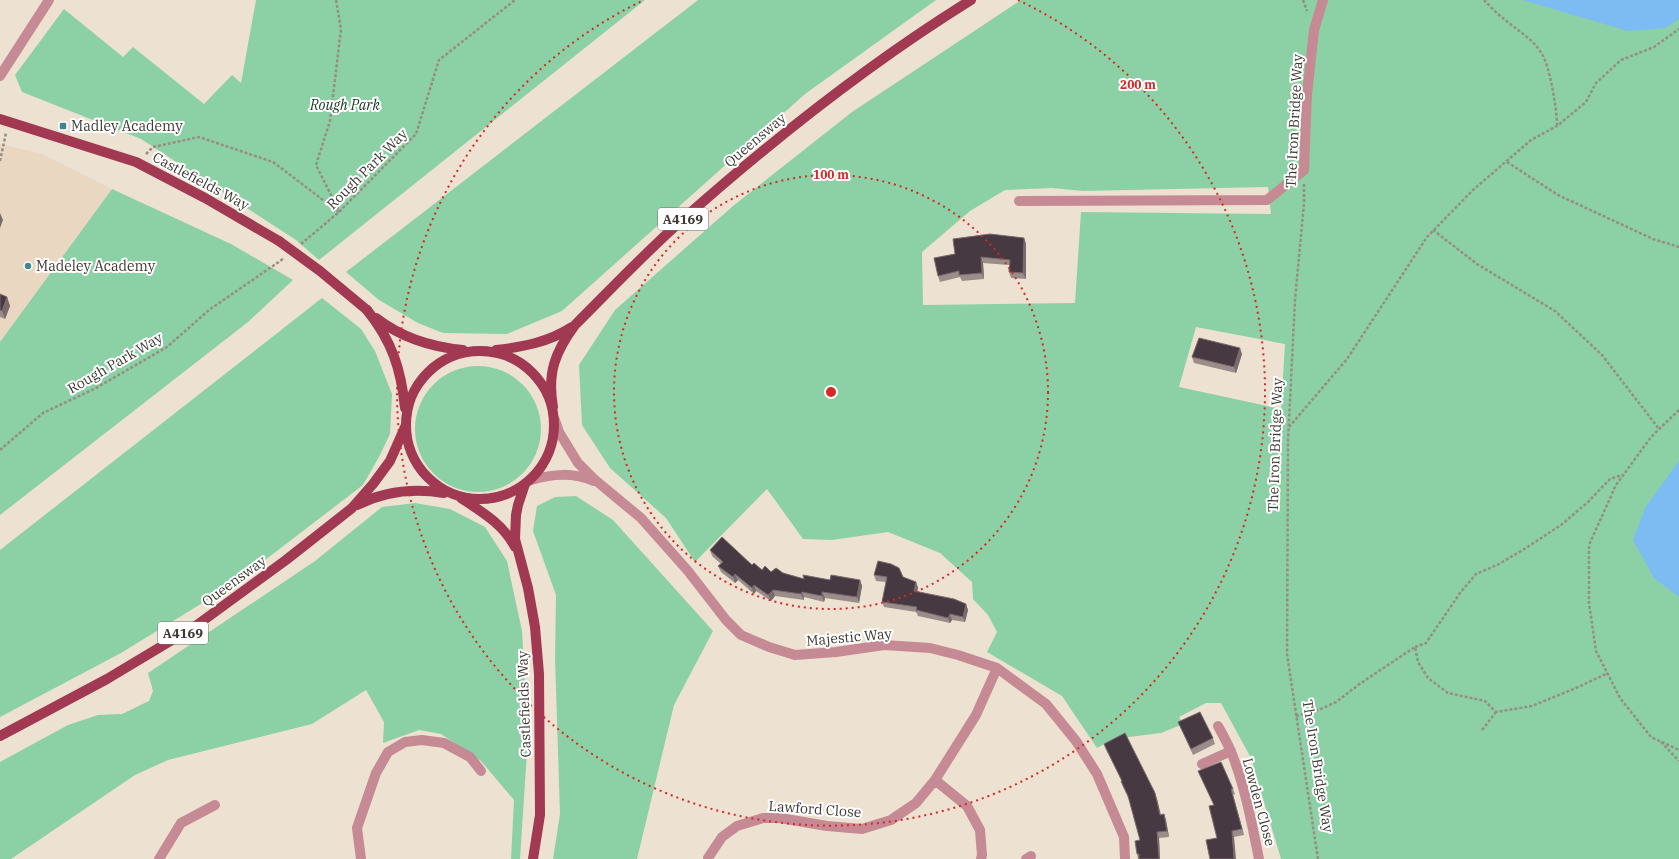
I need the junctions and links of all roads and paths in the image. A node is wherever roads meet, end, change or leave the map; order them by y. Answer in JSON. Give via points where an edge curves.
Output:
{"nodes":[{"id":1,"x":49,"y":0,"type":"edge"},
{"id":2,"x":336,"y":0,"type":"edge"},
{"id":3,"x":515,"y":0,"type":"edge"},
{"id":4,"x":971,"y":0,"type":"edge"},
{"id":5,"x":1323,"y":0,"type":"edge"},
{"id":6,"x":1484,"y":0,"type":"edge"},
{"id":7,"x":1679,"y":29,"type":"edge"},
{"id":8,"x":0,"y":76,"type":"edge"},
{"id":9,"x":4,"y":120,"type":"edge"},
{"id":10,"x":1556,"y":126,"type":"junction"},
{"id":11,"x":0,"y":162,"type":"edge"},
{"id":12,"x":136,"y":162,"type":"junction"},
{"id":13,"x":1507,"y":162,"type":"junction"},
{"id":14,"x":1304,"y":170,"type":"junction"},
{"id":15,"x":1019,"y":201,"type":"dead end"},
{"id":16,"x":339,"y":212,"type":"junction"},
{"id":17,"x":328,"y":221,"type":"dead end"},
{"id":18,"x":1433,"y":230,"type":"junction"},
{"id":19,"x":1679,"y":247,"type":"edge"},
{"id":20,"x":277,"y":263,"type":"dead end"},
{"id":21,"x":367,"y":310,"type":"junction"},
{"id":22,"x":575,"y":325,"type":"junction"},
{"id":23,"x":489,"y":350,"type":"junction"},
{"id":24,"x":467,"y":351,"type":"junction"},
{"id":25,"x":553,"y":407,"type":"junction"},
{"id":26,"x":1679,"y":410,"type":"edge"},
{"id":27,"x":406,"y":412,"type":"junction"},
{"id":28,"x":555,"y":420,"type":"junction"},
{"id":29,"x":405,"y":427,"type":"junction"},
{"id":30,"x":1289,"y":427,"type":"junction"},
{"id":31,"x":1659,"y":429,"type":"junction"},
{"id":32,"x":0,"y":450,"type":"edge"},
{"id":33,"x":1623,"y":475,"type":"junction"},
{"id":34,"x":528,"y":482,"type":"junction"},
{"id":35,"x":604,"y":487,"type":"junction"},
{"id":36,"x":454,"y":495,"type":"junction"},
{"id":37,"x":352,"y":508,"type":"junction"},
{"id":38,"x":517,"y":551,"type":"junction"},
{"id":39,"x":1415,"y":647,"type":"junction"},
{"id":40,"x":997,"y":668,"type":"junction"},
{"id":41,"x":1608,"y":673,"type":"junction"},
{"id":42,"x":1496,"y":712,"type":"junction"},
{"id":43,"x":1296,"y":716,"type":"junction"},
{"id":44,"x":1218,"y":726,"type":"dead end"},
{"id":45,"x":1482,"y":730,"type":"dead end"},
{"id":46,"x":0,"y":736,"type":"edge"},
{"id":47,"x":1660,"y":741,"type":"junction"},
{"id":48,"x":1679,"y":750,"type":"edge"},
{"id":49,"x":1231,"y":751,"type":"junction"},
{"id":50,"x":1679,"y":761,"type":"edge"},
{"id":51,"x":1202,"y":764,"type":"dead end"},
{"id":52,"x":481,"y":771,"type":"dead end"},
{"id":53,"x":935,"y":780,"type":"junction"},
{"id":54,"x":215,"y":805,"type":"dead end"},
{"id":55,"x":708,"y":858,"type":"edge"},
{"id":56,"x":984,"y":858,"type":"edge"},
{"id":57,"x":159,"y":859,"type":"edge"},
{"id":58,"x":361,"y":859,"type":"edge"},
{"id":59,"x":533,"y":859,"type":"edge"},
{"id":60,"x":1125,"y":859,"type":"edge"},
{"id":61,"x":1259,"y":859,"type":"edge"},
{"id":62,"x":1318,"y":859,"type":"edge"}],
"edges":[{"from":1,"to":8,"type":"street"},
{"from":2,"to":16,"type":"path","via":[[341,29],[330,121],[316,165]]},
{"from":3,"to":16,"type":"path","name":"Rough Park Way","via":[[439,60],[416,134]]},
{"from":4,"to":22,"type":"main road","name":"Queensway","number":"A4169","via":[[873,66],[798,122],[680,222]]},
{"from":5,"to":14,"type":"street","name":"The Iron Bridge Way","via":[[1314,30],[1307,95]]},
{"from":6,"to":10,"type":"path","via":[[1503,19],[1523,33],[1542,54],[1557,113]]},
{"from":7,"to":10,"type":"path","via":[[1654,47],[1620,60],[1596,83],[1586,102]]},
{"from":9,"to":11,"type":"path"},
{"from":9,"to":12,"type":"main road","name":"Castlefields Way"},
{"from":10,"to":13,"type":"path","via":[[1531,140]]},
{"from":12,"to":16,"type":"path","via":[[153,147],[199,137],[273,162]]},
{"from":12,"to":21,"type":"main road","name":"Castlefields Way","bridge":true,"via":[[205,198],[279,242],[320,271]]},
{"from":13,"to":18,"type":"path","via":[[1473,190]]},
{"from":13,"to":19,"type":"path","via":[[1558,195]]},
{"from":14,"to":15,"type":"street","via":[[1267,200]]},
{"from":14,"to":30,"type":"path","name":"The Iron Bridge Way"},
{"from":16,"to":17,"type":"path","name":"Rough Park Way"},
{"from":18,"to":30,"type":"path","via":[[1347,359]]},
{"from":18,"to":31,"type":"path","via":[[1477,264],[1555,311],[1602,355]]},
{"from":20,"to":32,"type":"path","name":"Rough Park Way","via":[[209,310],[167,347],[44,414]]},
{"from":21,"to":24,"type":"main road","name":"Castlefields Way","via":[[396,332],[411,339],[434,346]]},
{"from":21,"to":27,"type":"main road","name":"Castlefields Way","via":[[379,326],[395,358]]},
{"from":22,"to":23,"type":"main road","name":"Queensway","number":"A4169","via":[[541,342]]},
{"from":22,"to":25,"type":"main road","name":"Queensway","number":"A4169","via":[[552,366],[550,391]]},
{"from":23,"to":24,"type":"main road"},
{"from":23,"to":25,"type":"main road","via":[[511,356],[530,369],[544,386]]},
{"from":24,"to":27,"type":"main road","via":[[445,358],[426,372],[413,390]]},
{"from":25,"to":28,"type":"main road"},
{"from":26,"to":31,"type":"path"},
{"from":27,"to":29,"type":"main road"},
{"from":28,"to":34,"type":"main road","via":[[553,442],[544,462]]},
{"from":28,"to":35,"type":"street","name":"Majestic Way","via":[[572,455],[585,471]]},
{"from":29,"to":36,"type":"main road","name":"Castlefields Way","via":[[408,448],[418,467],[432,482]]},
{"from":29,"to":37,"type":"main road","name":"Queensway","number":"A4169","via":[[383,472]]},
{"from":30,"to":43,"type":"path","name":"The Iron Bridge Way","via":[[1287,654]]},
{"from":31,"to":33,"type":"path"},
{"from":33,"to":39,"type":"path","via":[[1610,479],[1561,525],[1526,548],[1476,574],[1426,643]]},
{"from":33,"to":41,"type":"path","via":[[1589,545],[1589,603],[1596,651]]},
{"from":34,"to":35,"type":"street","name":"Majestic Way","via":[[563,474],[593,480]]},
{"from":34,"to":36,"type":"main road","name":"Queensway","via":[[504,495],[481,500]]},
{"from":34,"to":38,"type":"main road","name":"Castlefields Way","via":[[516,515]]},
{"from":35,"to":40,"type":"street","name":"Majestic Way","via":[[641,518],[741,635],[795,655],[884,645],[930,648]]},
{"from":36,"to":37,"type":"main road","name":"Queensway","number":"A4169","via":[[428,490],[392,492]]},
{"from":36,"to":38,"type":"main road","name":"Castlefields Way","via":[[498,524]]},
{"from":37,"to":46,"type":"main road","name":"Queensway","number":"A4169","via":[[198,624],[107,679]]},
{"from":38,"to":59,"type":"main road","name":"Castlefields Way","via":[[535,627],[539,674],[540,815]]},
{"from":39,"to":42,"type":"path","via":[[1418,662],[1428,678],[1448,693],[1485,701]]},
{"from":39,"to":43,"type":"path","via":[[1336,702],[1321,710]]},
{"from":40,"to":53,"type":"street","name":"Lawford Close","via":[[976,715]]},
{"from":40,"to":60,"type":"street","name":"Majestic Way","via":[[1046,704],[1076,741],[1097,774],[1124,837]]},
{"from":41,"to":42,"type":"path","via":[[1532,706]]},
{"from":41,"to":47,"type":"path","via":[[1620,698],[1651,737]]},
{"from":42,"to":45,"type":"path"},
{"from":43,"to":62,"type":"path","name":"The Iron Bridge Way"},
{"from":44,"to":49,"type":"street","name":"Lowden Close"},
{"from":47,"to":48,"type":"path"},
{"from":47,"to":50,"type":"path"},
{"from":49,"to":51,"type":"street","name":"Lowden Close"},
{"from":49,"to":61,"type":"street","name":"Lowden Close","via":[[1245,794]]},
{"from":52,"to":58,"type":"street","via":[[470,757],[444,743],[422,740],[405,742],[388,752],[376,773],[357,828]]},
{"from":53,"to":55,"type":"street","name":"Lawford Close","via":[[916,803],[890,820],[862,829],[764,818],[737,826],[722,837]]},
{"from":53,"to":56,"type":"street","via":[[967,806],[980,830]]},
{"from":54,"to":57,"type":"street","via":[[181,823]]}]}
